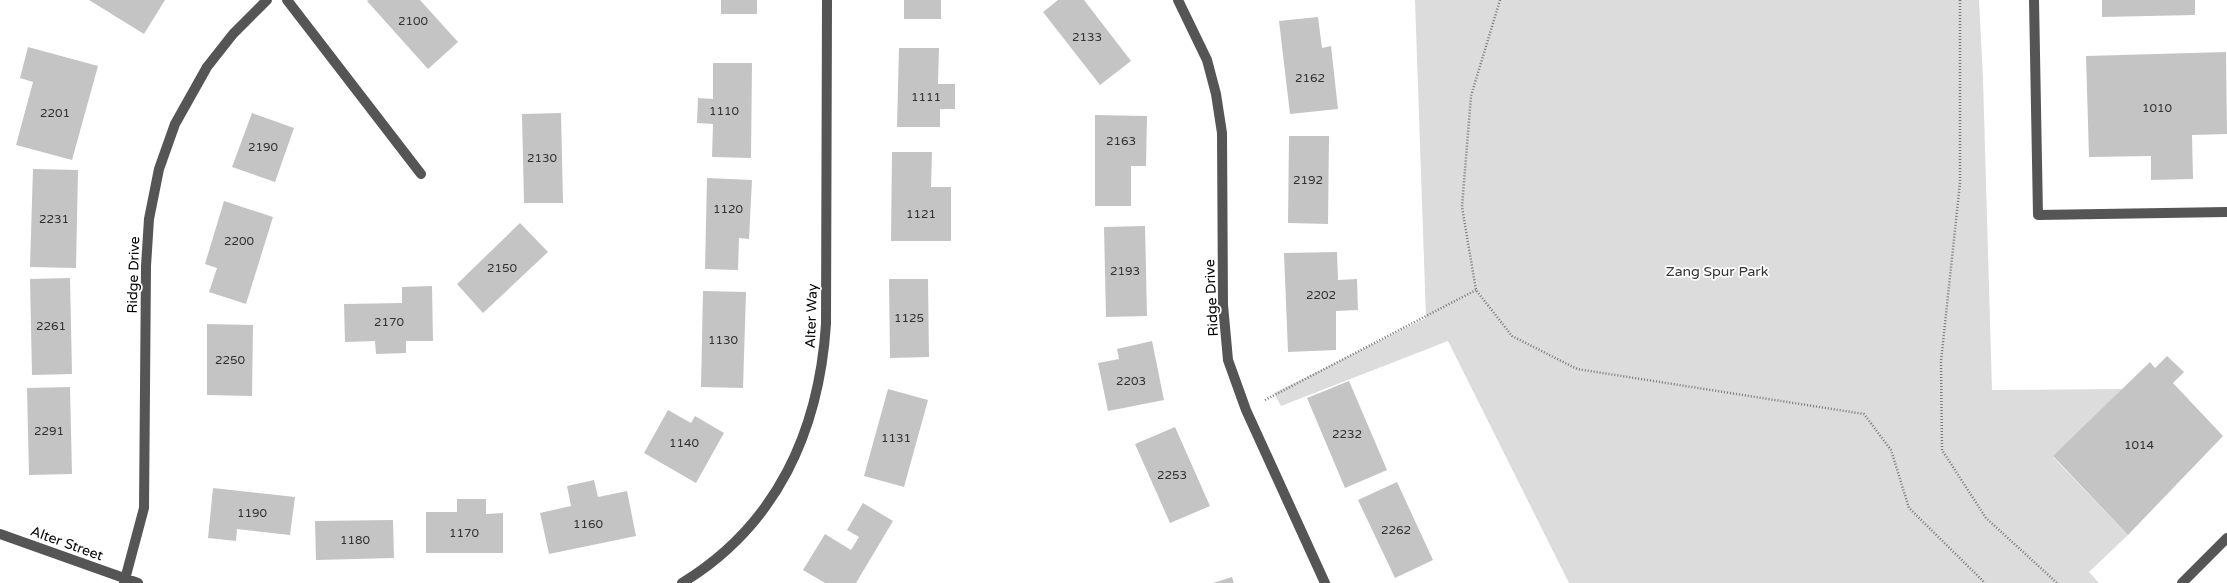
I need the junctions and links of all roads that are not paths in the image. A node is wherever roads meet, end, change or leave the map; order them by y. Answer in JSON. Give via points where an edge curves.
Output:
{"nodes":[{"id":1,"x":267,"y":0,"type":"edge"},
{"id":2,"x":287,"y":0,"type":"edge"},
{"id":3,"x":827,"y":0,"type":"edge"},
{"id":4,"x":1178,"y":0,"type":"edge"},
{"id":5,"x":2034,"y":0,"type":"edge"},
{"id":6,"x":421,"y":174,"type":"dead end"},
{"id":7,"x":2227,"y":212,"type":"edge"},
{"id":8,"x":0,"y":534,"type":"edge"},
{"id":9,"x":2227,"y":538,"type":"edge"},
{"id":10,"x":125,"y":581,"type":"edge"},
{"id":11,"x":138,"y":583,"type":"edge"},
{"id":12,"x":682,"y":583,"type":"edge"},
{"id":13,"x":1325,"y":583,"type":"edge"},
{"id":14,"x":2182,"y":583,"type":"edge"}],
"edges":[{"from":1,"to":10,"type":"street","name":"Ridge Drive","via":[[233,34],[207,67],[175,124],[159,169],[148,219],[144,508]]},
{"from":2,"to":6,"type":"street"},
{"from":3,"to":12,"type":"street","name":"Alter Way","via":[[826,324],[824,357],[816,399],[806,432],[776,492],[752,523],[723,552]]},
{"from":4,"to":13,"type":"street","name":"Ridge Drive","via":[[1207,60],[1222,133],[1223,305],[1228,360],[1246,410]]},
{"from":5,"to":7,"type":"street","via":[[2038,215]]},
{"from":8,"to":10,"type":"street","name":"Alter Street"},
{"from":9,"to":14,"type":"street"},
{"from":10,"to":11,"type":"street"}]}
